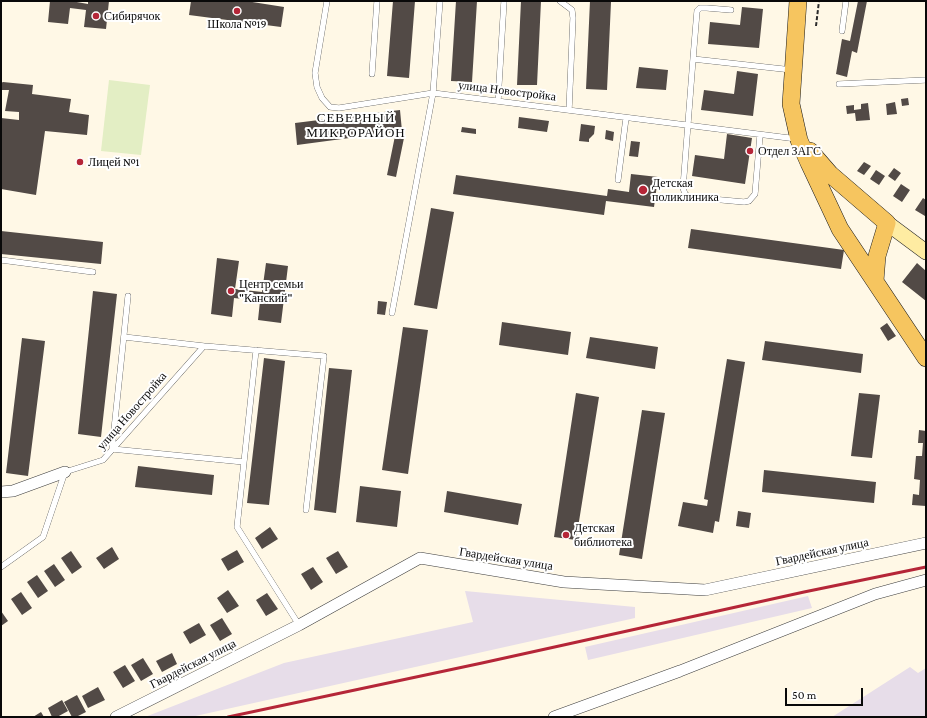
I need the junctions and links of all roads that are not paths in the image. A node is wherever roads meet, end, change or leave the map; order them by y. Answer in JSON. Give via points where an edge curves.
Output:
{"nodes":[{"id":1,"x":327,"y":1,"type":"edge"},
{"id":2,"x":377,"y":1,"type":"edge"},
{"id":3,"x":440,"y":1,"type":"edge"},
{"id":4,"x":504,"y":1,"type":"edge"},
{"id":5,"x":560,"y":1,"type":"edge"},
{"id":6,"x":798,"y":1,"type":"edge"},
{"id":7,"x":846,"y":1,"type":"edge"},
{"id":8,"x":731,"y":10,"type":"dead end"},
{"id":9,"x":842,"y":31,"type":"dead end"},
{"id":10,"x":693,"y":59,"type":"junction"},
{"id":11,"x":792,"y":70,"type":"junction"},
{"id":12,"x":372,"y":74,"type":"dead end"},
{"id":13,"x":926,"y":80,"type":"edge"},
{"id":14,"x":839,"y":84,"type":"dead end"},
{"id":15,"x":433,"y":93,"type":"junction"},
{"id":16,"x":498,"y":102,"type":"junction"},
{"id":17,"x":569,"y":110,"type":"junction"},
{"id":18,"x":626,"y":118,"type":"junction"},
{"id":19,"x":686,"y":126,"type":"junction"},
{"id":20,"x":760,"y":135,"type":"junction"},
{"id":21,"x":800,"y":140,"type":"junction"},
{"id":22,"x":618,"y":180,"type":"dead end"},
{"id":23,"x":888,"y":223,"type":"junction"},
{"id":24,"x":926,"y":252,"type":"edge"},
{"id":25,"x":1,"y":260,"type":"edge"},
{"id":26,"x":93,"y":272,"type":"dead end"},
{"id":27,"x":875,"y":281,"type":"junction"},
{"id":28,"x":128,"y":296,"type":"dead end"},
{"id":29,"x":392,"y":313,"type":"dead end"},
{"id":30,"x":124,"y":337,"type":"junction"},
{"id":31,"x":204,"y":346,"type":"junction"},
{"id":32,"x":256,"y":350,"type":"junction"},
{"id":33,"x":926,"y":358,"type":"edge"},
{"id":34,"x":112,"y":449,"type":"junction"},
{"id":35,"x":244,"y":462,"type":"junction"},
{"id":36,"x":65,"y":472,"type":"junction"},
{"id":37,"x":1,"y":492,"type":"edge"},
{"id":38,"x":306,"y":510,"type":"dead end"},
{"id":39,"x":926,"y":543,"type":"edge"},
{"id":40,"x":1,"y":566,"type":"edge"},
{"id":41,"x":926,"y":580,"type":"edge"},
{"id":42,"x":299,"y":625,"type":"junction"},
{"id":43,"x":116,"y":717,"type":"edge"},
{"id":44,"x":554,"y":717,"type":"edge"}],
"edges":[{"from":1,"to":15,"type":"lane","name":"улица Новостройка","via":[[315,73],[317,87],[330,107],[339,108]]},
{"from":2,"to":12,"type":"lane"},
{"from":3,"to":15,"type":"lane"},
{"from":4,"to":16,"type":"lane"},
{"from":5,"to":17,"type":"lane","via":[[572,10],[573,18]]},
{"from":6,"to":11,"type":"main road"},
{"from":7,"to":9,"type":"lane"},
{"from":8,"to":10,"type":"lane","via":[[700,8],[697,11]]},
{"from":10,"to":11,"type":"lane"},
{"from":10,"to":19,"type":"lane"},
{"from":11,"to":21,"type":"main road","via":[[791,104]]},
{"from":13,"to":14,"type":"lane"},
{"from":15,"to":16,"type":"lane","name":"улица Новостройка"},
{"from":15,"to":29,"type":"lane"},
{"from":16,"to":17,"type":"lane","name":"улица Новостройка"},
{"from":17,"to":18,"type":"lane","name":"улица Новостройка"},
{"from":18,"to":19,"type":"lane","name":"улица Новостройка"},
{"from":18,"to":22,"type":"lane"},
{"from":19,"to":20,"type":"lane","name":"улица Новостройка"},
{"from":19,"to":20,"type":"lane","via":[[683,188],[689,197],[744,202],[756,194]]},
{"from":20,"to":21,"type":"lane","name":"улица Новостройка"},
{"from":21,"to":23,"type":"main road","via":[[830,174]]},
{"from":21,"to":27,"type":"main road","via":[[840,229]]},
{"from":23,"to":24,"type":"main road"},
{"from":23,"to":27,"type":"main road","via":[[877,256]]},
{"from":25,"to":26,"type":"lane"},
{"from":27,"to":33,"type":"main road"},
{"from":28,"to":30,"type":"lane"},
{"from":30,"to":31,"type":"lane"},
{"from":30,"to":34,"type":"lane"},
{"from":31,"to":32,"type":"lane"},
{"from":31,"to":34,"type":"lane","name":"улица Новостройка"},
{"from":32,"to":35,"type":"lane"},
{"from":32,"to":38,"type":"lane","via":[[324,356]]},
{"from":34,"to":35,"type":"lane"},
{"from":34,"to":36,"type":"lane","name":"улица Новостройка","via":[[103,460]]},
{"from":35,"to":42,"type":"lane","via":[[237,527]]},
{"from":36,"to":37,"type":"street","via":[[13,491]]},
{"from":36,"to":40,"type":"lane","via":[[43,537]]},
{"from":39,"to":42,"type":"street","name":"Гвардейская улица","via":[[705,590],[564,582],[420,558]]},
{"from":41,"to":44,"type":"street","via":[[875,594],[680,671]]},
{"from":42,"to":43,"type":"street","name":"Гвардейская улица"}]}
